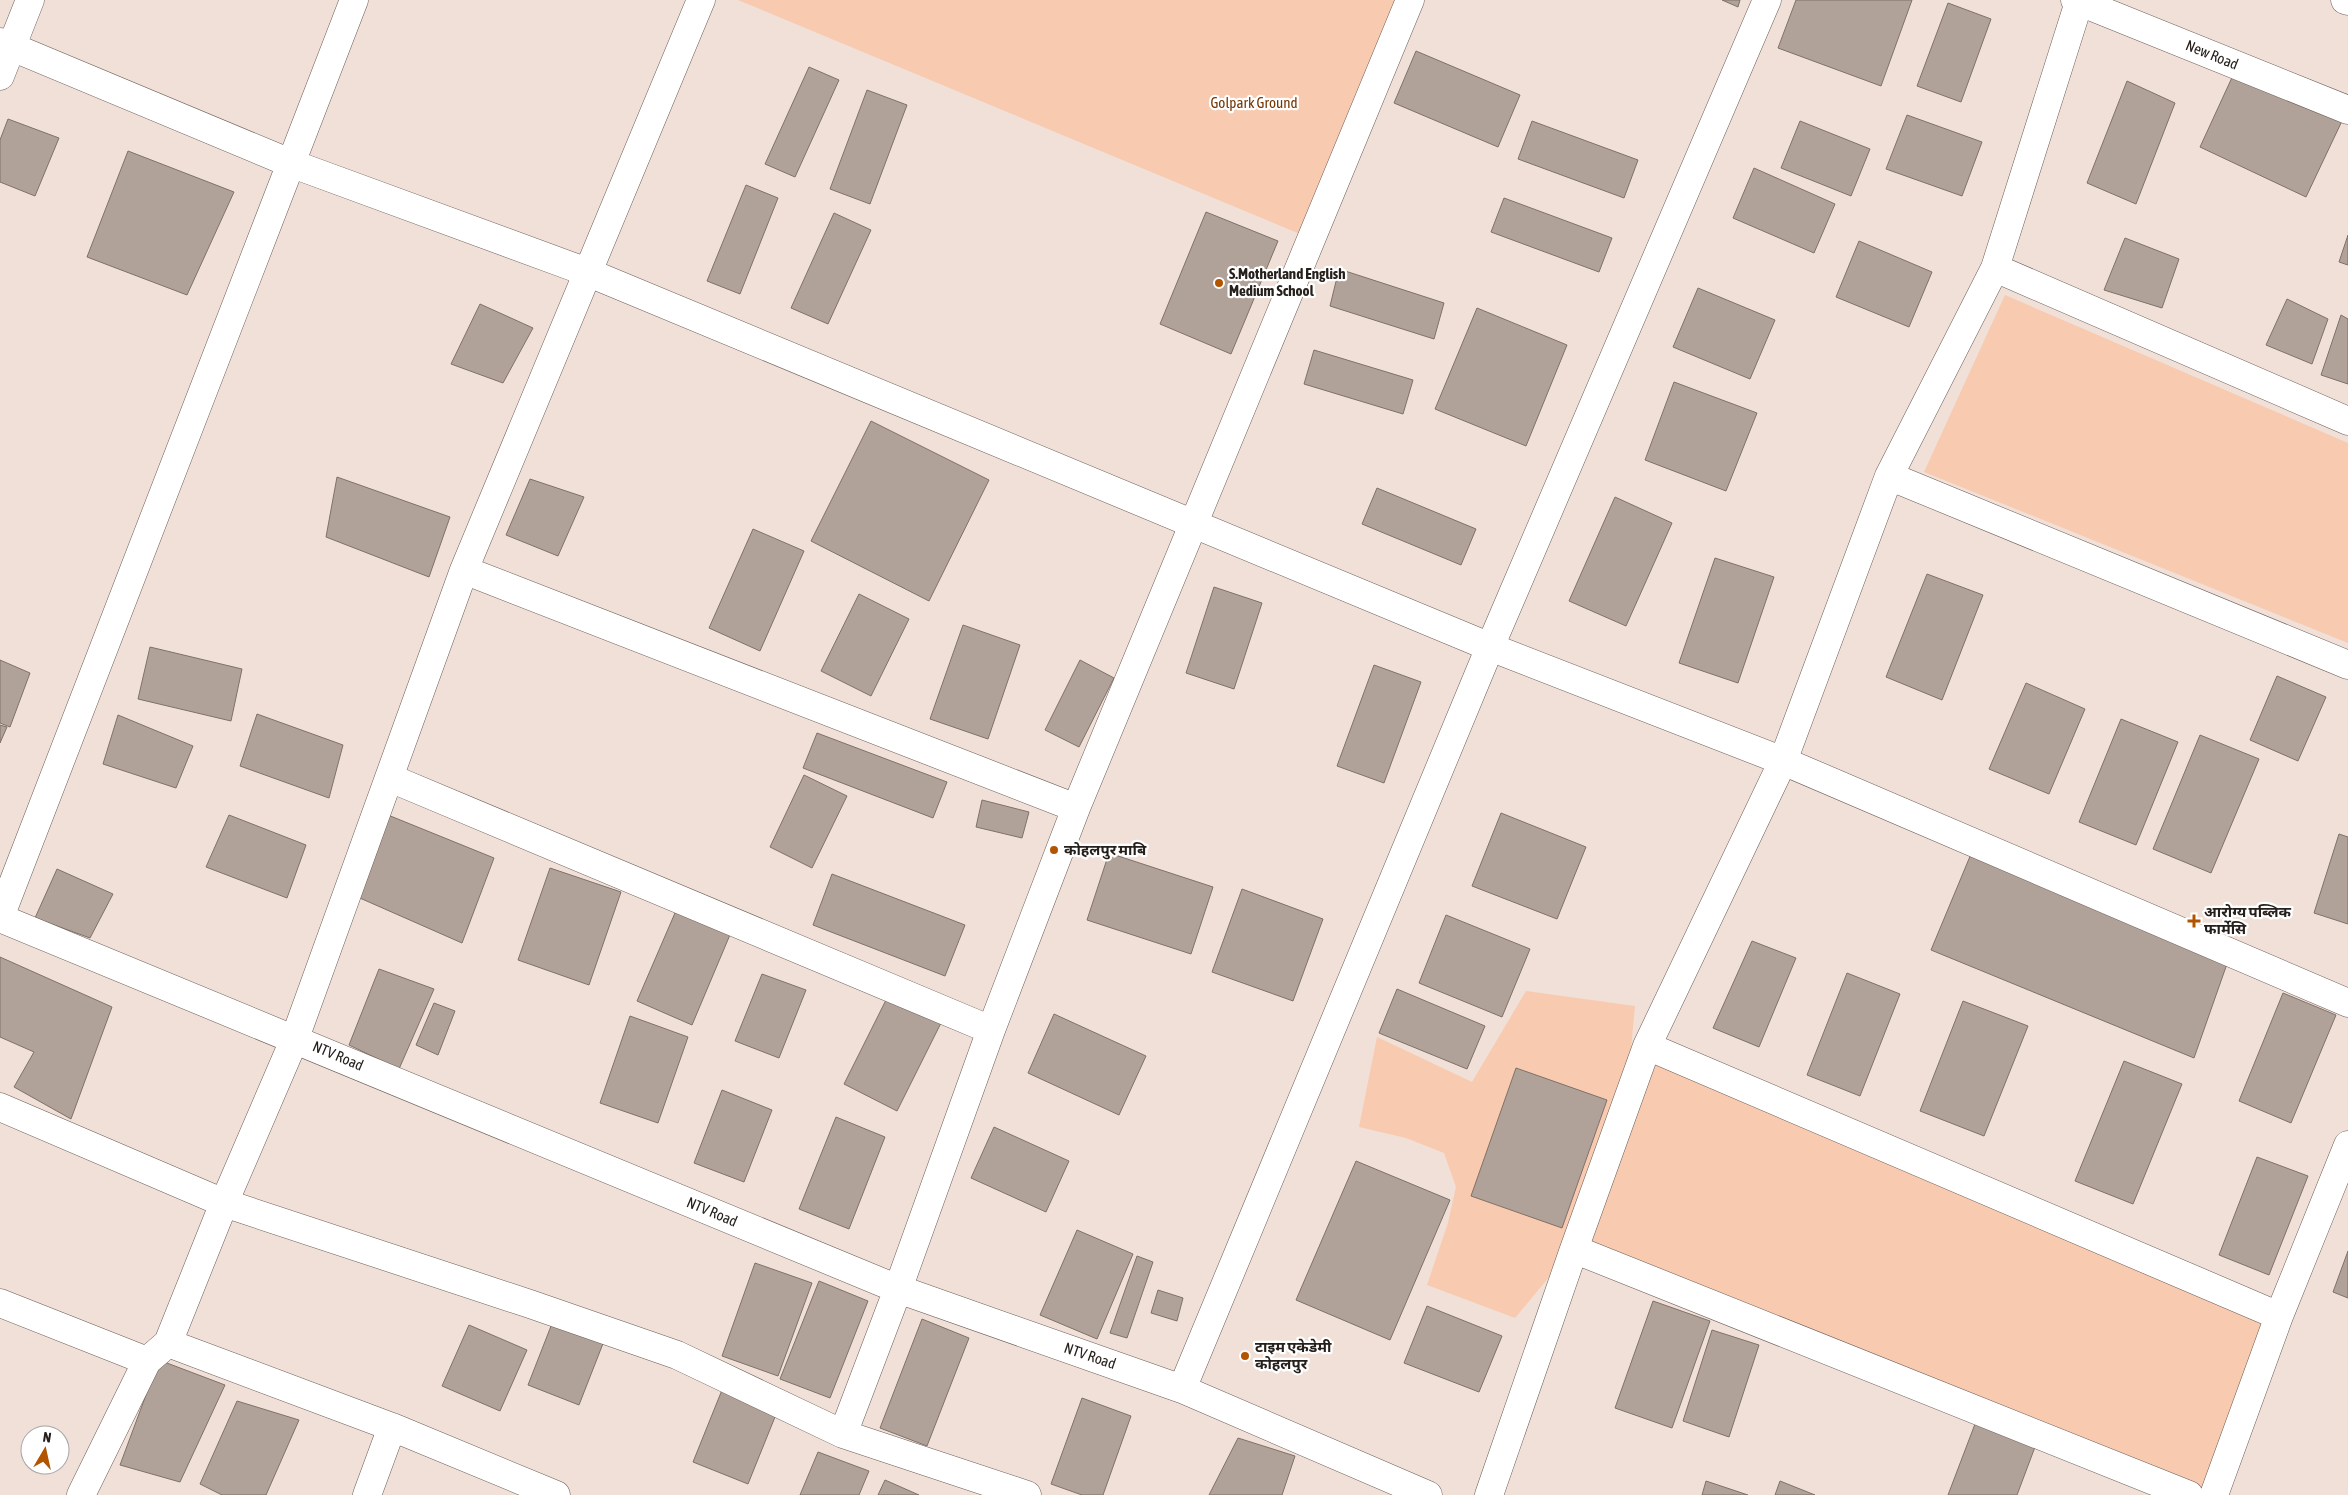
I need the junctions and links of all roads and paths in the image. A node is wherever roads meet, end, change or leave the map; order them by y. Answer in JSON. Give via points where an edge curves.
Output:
{"nodes":[{"id":1,"x":30,"y":0,"type":"edge"},
{"id":2,"x":354,"y":0,"type":"edge"},
{"id":3,"x":701,"y":0,"type":"edge"},
{"id":4,"x":1410,"y":0,"type":"edge"},
{"id":5,"x":1767,"y":0,"type":"edge"},
{"id":6,"x":2077,"y":1,"type":"edge"},
{"id":7,"x":6,"y":44,"type":"edge"},
{"id":8,"x":0,"y":76,"type":"edge"},
{"id":9,"x":2348,"y":110,"type":"edge"},
{"id":10,"x":290,"y":163,"type":"junction"},
{"id":11,"x":1995,"y":268,"type":"junction"},
{"id":12,"x":586,"y":272,"type":"junction"},
{"id":13,"x":2348,"y":422,"type":"edge"},
{"id":14,"x":1889,"y":476,"type":"junction"},
{"id":15,"x":1194,"y":524,"type":"junction"},
{"id":16,"x":464,"y":570,"type":"junction"},
{"id":17,"x":1490,"y":647,"type":"junction"},
{"id":18,"x":2348,"y":664,"type":"edge"},
{"id":19,"x":1783,"y":761,"type":"junction"},
{"id":20,"x":390,"y":778,"type":"junction"},
{"id":21,"x":1076,"y":808,"type":"junction"},
{"id":22,"x":0,"y":918,"type":"edge"},
{"id":23,"x":2348,"y":1004,"type":"edge"},
{"id":24,"x":991,"y":1030,"type":"junction"},
{"id":25,"x":295,"y":1038,"type":"junction"},
{"id":26,"x":1647,"y":1046,"type":"junction"},
{"id":27,"x":0,"y":1107,"type":"edge"},
{"id":28,"x":2348,"y":1146,"type":"edge"},
{"id":29,"x":224,"y":1203,"type":"junction"},
{"id":30,"x":1573,"y":1252,"type":"junction"},
{"id":31,"x":898,"y":1289,"type":"junction"},
{"id":32,"x":0,"y":1303,"type":"edge"},
{"id":33,"x":2279,"y":1316,"type":"junction"},
{"id":34,"x":168,"y":1343,"type":"junction"},
{"id":35,"x":147,"y":1361,"type":"junction"},
{"id":36,"x":1182,"y":1388,"type":"junction"},
{"id":37,"x":392,"y":1427,"type":"junction"},
{"id":38,"x":843,"y":1434,"type":"junction"},
{"id":39,"x":81,"y":1495,"type":"edge"},
{"id":40,"x":366,"y":1495,"type":"edge"},
{"id":41,"x":556,"y":1495,"type":"edge"},
{"id":42,"x":1026,"y":1495,"type":"edge"},
{"id":43,"x":1428,"y":1495,"type":"edge"},
{"id":44,"x":1489,"y":1495,"type":"edge"},
{"id":45,"x":2189,"y":1495,"type":"edge"},
{"id":46,"x":2214,"y":1495,"type":"edge"}],
"edges":[{"from":1,"to":7,"type":"street"},
{"from":2,"to":10,"type":"street"},
{"from":3,"to":12,"type":"street"},
{"from":4,"to":15,"type":"street"},
{"from":5,"to":17,"type":"street"},
{"from":6,"to":9,"type":"street","name":"New Road"},
{"from":6,"to":11,"type":"street"},
{"from":7,"to":8,"type":"street"},
{"from":7,"to":10,"type":"street"},
{"from":10,"to":12,"type":"street"},
{"from":10,"to":22,"type":"street"},
{"from":11,"to":13,"type":"street"},
{"from":11,"to":14,"type":"street"},
{"from":12,"to":15,"type":"street"},
{"from":12,"to":16,"type":"street"},
{"from":14,"to":18,"type":"street"},
{"from":14,"to":19,"type":"street"},
{"from":15,"to":17,"type":"street"},
{"from":15,"to":21,"type":"street"},
{"from":16,"to":20,"type":"street"},
{"from":16,"to":21,"type":"street"},
{"from":17,"to":19,"type":"street"},
{"from":17,"to":36,"type":"street"},
{"from":19,"to":23,"type":"street"},
{"from":19,"to":26,"type":"street"},
{"from":20,"to":24,"type":"street"},
{"from":20,"to":25,"type":"street"},
{"from":21,"to":24,"type":"street"},
{"from":22,"to":25,"type":"street","name":"NTV Road"},
{"from":24,"to":31,"type":"street"},
{"from":25,"to":29,"type":"street"},
{"from":25,"to":31,"type":"street","name":"NTV Road"},
{"from":26,"to":30,"type":"street"},
{"from":26,"to":33,"type":"street"},
{"from":27,"to":29,"type":"street"},
{"from":28,"to":33,"type":"street"},
{"from":29,"to":34,"type":"street"},
{"from":29,"to":38,"type":"street","via":[[677,1355]]},
{"from":30,"to":44,"type":"street"},
{"from":30,"to":45,"type":"street","via":[[1586,1254]]},
{"from":31,"to":36,"type":"street","name":"NTV Road"},
{"from":31,"to":38,"type":"street"},
{"from":32,"to":35,"type":"street"},
{"from":33,"to":46,"type":"street"},
{"from":34,"to":35,"type":"street"},
{"from":34,"to":37,"type":"street"},
{"from":35,"to":39,"type":"street"},
{"from":36,"to":43,"type":"street","name":"NTV Road"},
{"from":37,"to":40,"type":"street"},
{"from":37,"to":41,"type":"street"},
{"from":38,"to":42,"type":"street"}]}
